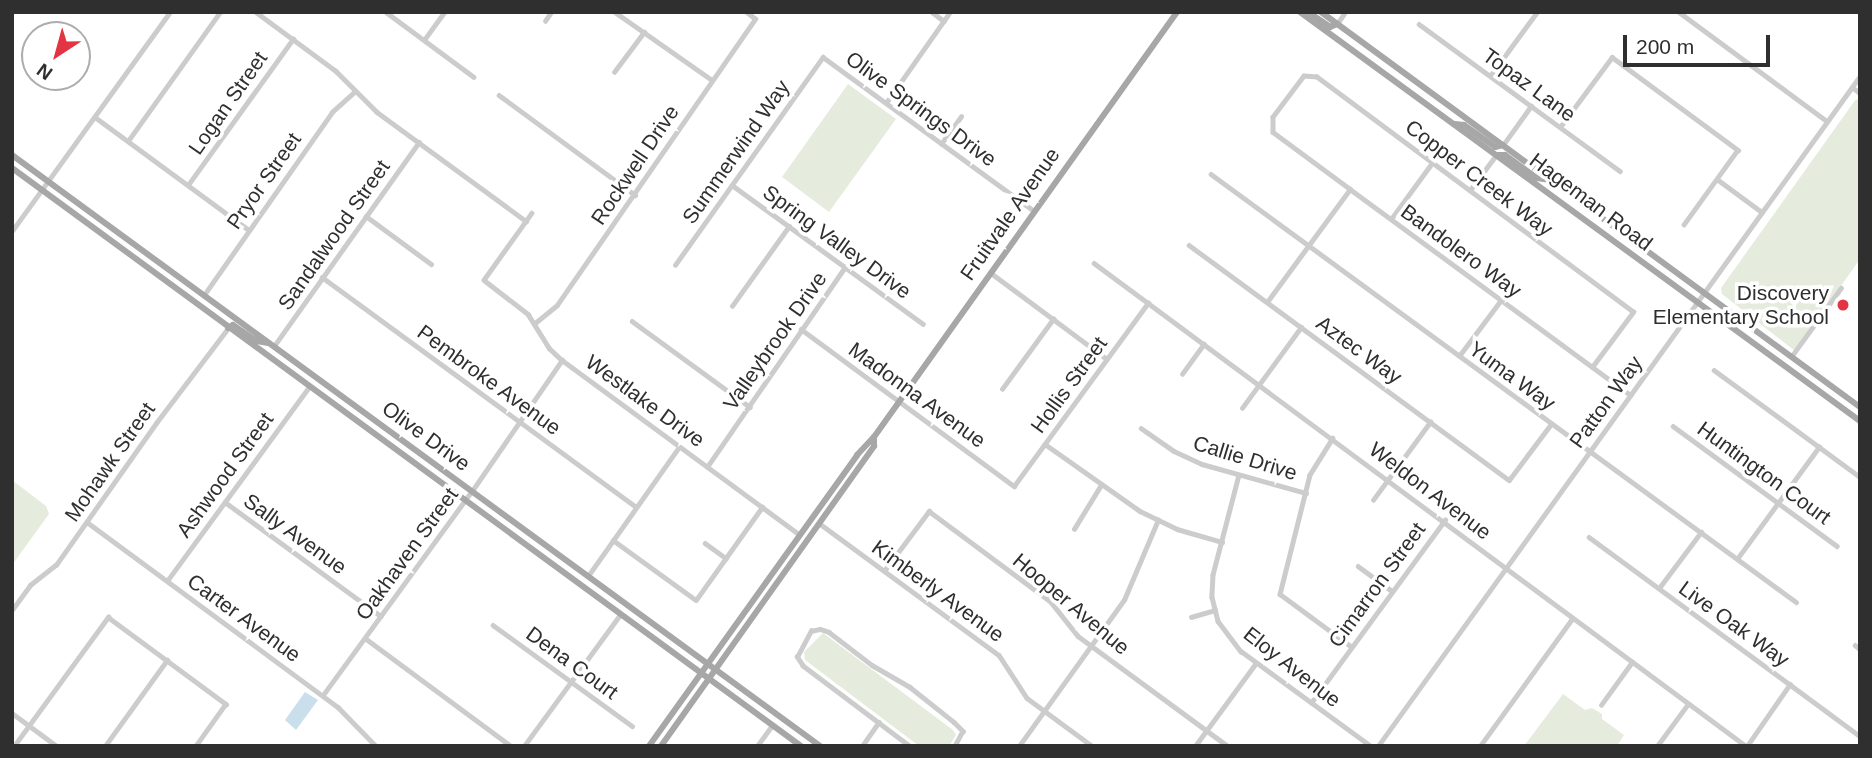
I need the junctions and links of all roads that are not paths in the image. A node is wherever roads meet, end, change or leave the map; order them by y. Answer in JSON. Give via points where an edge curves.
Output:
{"nodes":[{"id":1,"x":170,"y":12,"type":"edge"},
{"id":2,"x":220,"y":12,"type":"edge"},
{"id":3,"x":256,"y":12,"type":"edge"},
{"id":4,"x":386,"y":12,"type":"edge"},
{"id":5,"x":444,"y":12,"type":"edge"},
{"id":6,"x":551,"y":12,"type":"edge"},
{"id":7,"x":615,"y":12,"type":"edge"},
{"id":8,"x":746,"y":12,"type":"edge"},
{"id":9,"x":932,"y":12,"type":"edge"},
{"id":10,"x":950,"y":12,"type":"edge"},
{"id":11,"x":1177,"y":12,"type":"edge"},
{"id":12,"x":1300,"y":12,"type":"edge"},
{"id":13,"x":1308,"y":12,"type":"edge"},
{"id":14,"x":1321,"y":12,"type":"edge"},
{"id":15,"x":1345,"y":12,"type":"edge"},
{"id":16,"x":1536,"y":12,"type":"edge"},
{"id":17,"x":1679,"y":12,"type":"edge"},
{"id":18,"x":545,"y":21,"type":"dead end"},
{"id":19,"x":944,"y":21,"type":"junction"},
{"id":20,"x":1337,"y":23,"type":"junction"},
{"id":21,"x":1419,"y":24,"type":"dead end"},
{"id":22,"x":643,"y":32,"type":"junction"},
{"id":23,"x":293,"y":39,"type":"junction"},
{"id":24,"x":424,"y":40,"type":"junction"},
{"id":25,"x":823,"y":57,"type":"joint"},
{"id":26,"x":614,"y":72,"type":"dead end"},
{"id":27,"x":1490,"y":76,"type":"junction"},
{"id":28,"x":1860,"y":76,"type":"edge"},
{"id":29,"x":474,"y":77,"type":"dead end"},
{"id":30,"x":712,"y":80,"type":"junction"},
{"id":31,"x":1852,"y":87,"type":"junction"},
{"id":32,"x":355,"y":91,"type":"junction"},
{"id":33,"x":1860,"y":93,"type":"edge"},
{"id":34,"x":499,"y":95,"type":"dead end"},
{"id":35,"x":886,"y":103,"type":"junction"},
{"id":36,"x":1531,"y":106,"type":"junction"},
{"id":37,"x":961,"y":116,"type":"dead end"},
{"id":38,"x":95,"y":117,"type":"junction"},
{"id":39,"x":1827,"y":121,"type":"junction"},
{"id":40,"x":1453,"y":124,"type":"junction"},
{"id":41,"x":1560,"y":127,"type":"junction"},
{"id":42,"x":1273,"y":132,"type":"joint"},
{"id":43,"x":128,"y":141,"type":"junction"},
{"id":44,"x":419,"y":142,"type":"junction"},
{"id":45,"x":941,"y":144,"type":"junction"},
{"id":46,"x":1503,"y":145,"type":"junction"},
{"id":47,"x":12,"y":155,"type":"edge"},
{"id":48,"x":1496,"y":155,"type":"junction"},
{"id":49,"x":1432,"y":163,"type":"junction"},
{"id":50,"x":12,"y":168,"type":"edge"},
{"id":51,"x":1620,"y":172,"type":"dead end"},
{"id":52,"x":1210,"y":174,"type":"dead end"},
{"id":53,"x":1717,"y":179,"type":"junction"},
{"id":54,"x":48,"y":181,"type":"junction"},
{"id":55,"x":1551,"y":181,"type":"junction"},
{"id":56,"x":732,"y":185,"type":"junction"},
{"id":57,"x":188,"y":186,"type":"junction"},
{"id":58,"x":42,"y":189,"type":"junction"},
{"id":59,"x":1350,"y":189,"type":"junction"},
{"id":60,"x":1470,"y":190,"type":"junction"},
{"id":61,"x":635,"y":195,"type":"junction"},
{"id":62,"x":1034,"y":211,"type":"junction"},
{"id":63,"x":1762,"y":212,"type":"junction"},
{"id":64,"x":532,"y":213,"type":"dead end"},
{"id":65,"x":366,"y":216,"type":"junction"},
{"id":66,"x":1391,"y":219,"type":"junction"},
{"id":67,"x":526,"y":221,"type":"junction"},
{"id":68,"x":1684,"y":225,"type":"dead end"},
{"id":69,"x":789,"y":226,"type":"junction"},
{"id":70,"x":249,"y":230,"type":"junction"},
{"id":71,"x":12,"y":231,"type":"edge"},
{"id":72,"x":1189,"y":245,"type":"dead end"},
{"id":73,"x":1308,"y":246,"type":"junction"},
{"id":74,"x":1094,"y":263,"type":"dead end"},
{"id":75,"x":431,"y":264,"type":"dead end"},
{"id":76,"x":675,"y":265,"type":"dead end"},
{"id":77,"x":845,"y":267,"type":"junction"},
{"id":78,"x":990,"y":273,"type":"junction"},
{"id":79,"x":322,"y":277,"type":"junction"},
{"id":80,"x":1841,"y":288,"type":"dead end"},
{"id":81,"x":1704,"y":293,"type":"junction"},
{"id":82,"x":204,"y":295,"type":"junction"},
{"id":83,"x":1501,"y":300,"type":"junction"},
{"id":84,"x":1267,"y":302,"type":"junction"},
{"id":85,"x":1148,"y":303,"type":"junction"},
{"id":86,"x":1697,"y":303,"type":"junction"},
{"id":87,"x":732,"y":306,"type":"dead end"},
{"id":88,"x":1054,"y":319,"type":"junction"},
{"id":89,"x":632,"y":321,"type":"dead end"},
{"id":90,"x":535,"y":323,"type":"junction"},
{"id":91,"x":923,"y":324,"type":"dead end"},
{"id":92,"x":1301,"y":327,"type":"junction"},
{"id":93,"x":228,"y":328,"type":"junction"},
{"id":94,"x":801,"y":329,"type":"junction"},
{"id":95,"x":1204,"y":344,"type":"junction"},
{"id":96,"x":272,"y":345,"type":"junction"},
{"id":97,"x":1459,"y":356,"type":"junction"},
{"id":98,"x":1791,"y":357,"type":"junction"},
{"id":99,"x":1107,"y":359,"type":"junction"},
{"id":100,"x":562,"y":360,"type":"junction"},
{"id":101,"x":1592,"y":367,"type":"junction"},
{"id":102,"x":1714,"y":370,"type":"dead end"},
{"id":103,"x":1182,"y":374,"type":"dead end"},
{"id":104,"x":1259,"y":384,"type":"junction"},
{"id":105,"x":309,"y":387,"type":"junction"},
{"id":106,"x":1002,"y":389,"type":"dead end"},
{"id":107,"x":1630,"y":395,"type":"junction"},
{"id":108,"x":899,"y":401,"type":"junction"},
{"id":109,"x":750,"y":407,"type":"junction"},
{"id":110,"x":1860,"y":407,"type":"edge"},
{"id":111,"x":1242,"y":408,"type":"dead end"},
{"id":112,"x":518,"y":421,"type":"junction"},
{"id":113,"x":1860,"y":421,"type":"edge"},
{"id":114,"x":1430,"y":422,"type":"junction"},
{"id":115,"x":1551,"y":424,"type":"junction"},
{"id":116,"x":1673,"y":426,"type":"dead end"},
{"id":117,"x":1141,"y":428,"type":"dead end"},
{"id":118,"x":874,"y":437,"type":"junction"},
{"id":119,"x":1333,"y":438,"type":"junction"},
{"id":120,"x":1045,"y":444,"type":"junction"},
{"id":121,"x":680,"y":447,"type":"junction"},
{"id":122,"x":1819,"y":447,"type":"junction"},
{"id":123,"x":1589,"y":452,"type":"junction"},
{"id":124,"x":707,"y":467,"type":"junction"},
{"id":125,"x":1239,"y":475,"type":"junction"},
{"id":126,"x":1860,"y":477,"type":"edge"},
{"id":127,"x":1389,"y":479,"type":"junction"},
{"id":128,"x":1101,"y":485,"type":"junction"},
{"id":129,"x":1014,"y":486,"type":"joint"},
{"id":130,"x":472,"y":491,"type":"junction"},
{"id":131,"x":1306,"y":493,"type":"junction"},
{"id":132,"x":827,"y":497,"type":"junction"},
{"id":133,"x":1373,"y":500,"type":"dead end"},
{"id":134,"x":465,"y":501,"type":"junction"},
{"id":135,"x":225,"y":502,"type":"junction"},
{"id":136,"x":1778,"y":503,"type":"junction"},
{"id":137,"x":636,"y":507,"type":"junction"},
{"id":138,"x":762,"y":507,"type":"junction"},
{"id":139,"x":1158,"y":520,"type":"junction"},
{"id":140,"x":1445,"y":520,"type":"junction"},
{"id":141,"x":87,"y":522,"type":"junction"},
{"id":142,"x":820,"y":523,"type":"junction"},
{"id":143,"x":1074,"y":529,"type":"dead end"},
{"id":144,"x":1701,"y":532,"type":"junction"},
{"id":145,"x":800,"y":535,"type":"junction"},
{"id":146,"x":1589,"y":537,"type":"dead end"},
{"id":147,"x":613,"y":540,"type":"junction"},
{"id":148,"x":1222,"y":542,"type":"junction"},
{"id":149,"x":705,"y":543,"type":"dead end"},
{"id":150,"x":1837,"y":546,"type":"dead end"},
{"id":151,"x":726,"y":558,"type":"junction"},
{"id":152,"x":1737,"y":559,"type":"junction"},
{"id":153,"x":1358,"y":566,"type":"dead end"},
{"id":154,"x":1505,"y":569,"type":"junction"},
{"id":155,"x":884,"y":571,"type":"junction"},
{"id":156,"x":588,"y":576,"type":"junction"},
{"id":157,"x":167,"y":581,"type":"junction"},
{"id":158,"x":1659,"y":588,"type":"junction"},
{"id":159,"x":1392,"y":591,"type":"junction"},
{"id":160,"x":1796,"y":602,"type":"dead end"},
{"id":161,"x":12,"y":610,"type":"edge"},
{"id":162,"x":1214,"y":610,"type":"junction"},
{"id":163,"x":620,"y":615,"type":"junction"},
{"id":164,"x":381,"y":616,"type":"junction"},
{"id":165,"x":1191,"y":617,"type":"dead end"},
{"id":166,"x":1572,"y":619,"type":"junction"},
{"id":167,"x":493,"y":625,"type":"dead end"},
{"id":168,"x":365,"y":638,"type":"junction"},
{"id":169,"x":1091,"y":646,"type":"junction"},
{"id":170,"x":1352,"y":647,"type":"junction"},
{"id":171,"x":167,"y":660,"type":"junction"},
{"id":172,"x":1632,"y":662,"type":"junction"},
{"id":173,"x":1256,"y":663,"type":"junction"},
{"id":174,"x":708,"y":664,"type":"junction"},
{"id":175,"x":716,"y":670,"type":"junction"},
{"id":176,"x":701,"y":674,"type":"junction"},
{"id":177,"x":709,"y":680,"type":"junction"},
{"id":178,"x":571,"y":681,"type":"junction"},
{"id":179,"x":1790,"y":684,"type":"junction"},
{"id":180,"x":323,"y":695,"type":"junction"},
{"id":181,"x":1311,"y":703,"type":"junction"},
{"id":182,"x":1688,"y":704,"type":"junction"},
{"id":183,"x":1601,"y":705,"type":"dead end"},
{"id":184,"x":1044,"y":711,"type":"junction"},
{"id":185,"x":12,"y":713,"type":"edge"},
{"id":186,"x":879,"y":722,"type":"junction"},
{"id":187,"x":29,"y":725,"type":"junction"},
{"id":188,"x":772,"y":725,"type":"junction"},
{"id":189,"x":632,"y":726,"type":"dead end"},
{"id":190,"x":1207,"y":730,"type":"junction"},
{"id":191,"x":1860,"y":736,"type":"edge"},
{"id":192,"x":14,"y":746,"type":"edge"},
{"id":193,"x":57,"y":746,"type":"edge"},
{"id":194,"x":105,"y":746,"type":"edge"},
{"id":195,"x":196,"y":746,"type":"edge"},
{"id":196,"x":376,"y":746,"type":"edge"},
{"id":197,"x":512,"y":746,"type":"edge"},
{"id":198,"x":524,"y":746,"type":"edge"},
{"id":199,"x":649,"y":746,"type":"edge"},
{"id":200,"x":661,"y":746,"type":"edge"},
{"id":201,"x":757,"y":746,"type":"edge"},
{"id":202,"x":801,"y":746,"type":"edge"},
{"id":203,"x":820,"y":746,"type":"edge"},
{"id":204,"x":862,"y":746,"type":"edge"},
{"id":205,"x":909,"y":746,"type":"edge"},
{"id":206,"x":955,"y":746,"type":"edge"},
{"id":207,"x":1018,"y":746,"type":"edge"},
{"id":208,"x":1092,"y":746,"type":"edge"},
{"id":209,"x":1195,"y":746,"type":"edge"},
{"id":210,"x":1228,"y":746,"type":"edge"},
{"id":211,"x":1371,"y":746,"type":"edge"},
{"id":212,"x":1378,"y":746,"type":"edge"},
{"id":213,"x":1480,"y":746,"type":"edge"},
{"id":214,"x":1657,"y":746,"type":"edge"},
{"id":215,"x":1746,"y":746,"type":"edge"}],
"edges":[{"from":1,"to":38,"type":"street"},
{"from":2,"to":43,"type":"street"},
{"from":3,"to":23,"type":"street"},
{"from":4,"to":24,"type":"street"},
{"from":5,"to":24,"type":"street"},
{"from":6,"to":18,"type":"street"},
{"from":7,"to":22,"type":"street"},
{"from":8,"to":30,"type":"street","name":"Rockwell Drive","via":[[755,19]]},
{"from":9,"to":19,"type":"street"},
{"from":10,"to":19,"type":"street"},
{"from":11,"to":62,"type":"main road","name":"Fruitvale Avenue"},
{"from":12,"to":40,"type":"main road","name":"Hageman Road"},
{"from":13,"to":20,"type":"main road","via":[[1331,27]]},
{"from":14,"to":20,"type":"main road","name":"Hageman Road"},
{"from":15,"to":20,"type":"street"},
{"from":16,"to":27,"type":"street"},
{"from":17,"to":39,"type":"street"},
{"from":19,"to":35,"type":"street"},
{"from":20,"to":46,"type":"main road","name":"Hageman Road"},
{"from":21,"to":27,"type":"street","name":"Topaz Lane"},
{"from":22,"to":26,"type":"street"},
{"from":22,"to":30,"type":"street"},
{"from":23,"to":32,"type":"street"},
{"from":23,"to":57,"type":"street","name":"Logan Street"},
{"from":24,"to":29,"type":"street"},
{"from":25,"to":35,"type":"street","name":"Olive Springs Drive"},
{"from":25,"to":56,"type":"street","name":"Summerwind Way"},
{"from":27,"to":36,"type":"street","name":"Topaz Lane"},
{"from":28,"to":31,"type":"street","name":"Patton Way"},
{"from":30,"to":61,"type":"street","name":"Rockwell Drive"},
{"from":31,"to":33,"type":"street"},
{"from":31,"to":39,"type":"street","name":"Patton Way"},
{"from":32,"to":44,"type":"street"},
{"from":32,"to":70,"type":"street","name":"Pryor Street","via":[[332,112]]},
{"from":34,"to":61,"type":"street"},
{"from":35,"to":45,"type":"street","name":"Olive Springs Drive"},
{"from":36,"to":41,"type":"street","name":"Topaz Lane"},
{"from":36,"to":46,"type":"street"},
{"from":37,"to":45,"type":"street"},
{"from":38,"to":43,"type":"street"},
{"from":38,"to":54,"type":"street"},
{"from":39,"to":63,"type":"street","name":"Patton Way"},
{"from":40,"to":46,"type":"main road","via":[[1464,125],[1495,147]]},
{"from":40,"to":48,"type":"main road","name":"Hageman Road"},
{"from":41,"to":51,"type":"street","name":"Topaz Lane"},
{"from":41,"to":53,"type":"street","via":[[1612,57],[1738,150]]},
{"from":42,"to":49,"type":"street","name":"Copper Creek Way","via":[[1273,117],[1304,76],[1317,77]]},
{"from":42,"to":59,"type":"street","name":"Bandolero Way"},
{"from":43,"to":57,"type":"street"},
{"from":44,"to":65,"type":"street","name":"Sandalwood Street"},
{"from":44,"to":67,"type":"street"},
{"from":45,"to":62,"type":"street","name":"Olive Springs Drive"},
{"from":46,"to":55,"type":"main road","name":"Hageman Road"},
{"from":47,"to":54,"type":"main road","name":"Olive Drive"},
{"from":48,"to":55,"type":"main road","via":[[1505,155],[1537,178]]},
{"from":48,"to":60,"type":"street"},
{"from":48,"to":86,"type":"main road","name":"Hageman Road"},
{"from":49,"to":60,"type":"street","name":"Copper Creek Way"},
{"from":49,"to":66,"type":"street"},
{"from":50,"to":58,"type":"main road","name":"Olive Drive"},
{"from":52,"to":73,"type":"street","name":"Yuma Way"},
{"from":53,"to":63,"type":"street"},
{"from":53,"to":68,"type":"street"},
{"from":54,"to":58,"type":"street"},
{"from":54,"to":82,"type":"main road","name":"Olive Drive"},
{"from":55,"to":81,"type":"main road","name":"Hageman Road"},
{"from":56,"to":69,"type":"street","name":"Spring Valley Drive"},
{"from":56,"to":76,"type":"street","name":"Summerwind Way"},
{"from":57,"to":70,"type":"street"},
{"from":58,"to":71,"type":"street"},
{"from":58,"to":93,"type":"main road","name":"Olive Drive"},
{"from":59,"to":66,"type":"street","name":"Bandolero Way"},
{"from":59,"to":73,"type":"street"},
{"from":60,"to":101,"type":"street","name":"Copper Creek Way","via":[[1633,312]]},
{"from":61,"to":90,"type":"street","name":"Rockwell Drive","via":[[557,305]]},
{"from":62,"to":78,"type":"main road","name":"Fruitvale Avenue"},
{"from":63,"to":81,"type":"street","name":"Patton Way"},
{"from":64,"to":67,"type":"street"},
{"from":65,"to":75,"type":"street"},
{"from":65,"to":79,"type":"street","name":"Sandalwood Street"},
{"from":66,"to":83,"type":"street","name":"Bandolero Way"},
{"from":67,"to":90,"type":"street","name":"Westlake Drive","via":[[484,280]]},
{"from":69,"to":77,"type":"street","name":"Spring Valley Drive"},
{"from":69,"to":87,"type":"street"},
{"from":70,"to":82,"type":"street","name":"Pryor Street"},
{"from":72,"to":84,"type":"street","name":"Aztec Way"},
{"from":73,"to":84,"type":"street"},
{"from":73,"to":97,"type":"street","name":"Yuma Way"},
{"from":74,"to":85,"type":"street","name":"Weldon Avenue"},
{"from":77,"to":91,"type":"street","name":"Spring Valley Drive"},
{"from":77,"to":94,"type":"street","name":"Valleybrook Drive"},
{"from":78,"to":88,"type":"street"},
{"from":78,"to":108,"type":"main road","name":"Fruitvale Avenue"},
{"from":79,"to":96,"type":"street","name":"Sandalwood Street"},
{"from":79,"to":112,"type":"street","name":"Pembroke Avenue"},
{"from":80,"to":98,"type":"street"},
{"from":81,"to":86,"type":"street","name":"Patton Way"},
{"from":81,"to":98,"type":"main road","name":"Hageman Road"},
{"from":82,"to":96,"type":"main road","name":"Olive Drive"},
{"from":83,"to":97,"type":"street"},
{"from":83,"to":101,"type":"street","name":"Bandolero Way"},
{"from":84,"to":92,"type":"street","name":"Aztec Way"},
{"from":85,"to":95,"type":"street","name":"Weldon Avenue"},
{"from":85,"to":99,"type":"street","name":"Hollis Street"},
{"from":86,"to":107,"type":"street","name":"Patton Way"},
{"from":86,"to":113,"type":"main road","name":"Hageman Road"},
{"from":88,"to":99,"type":"street"},
{"from":88,"to":106,"type":"street"},
{"from":89,"to":109,"type":"street"},
{"from":90,"to":100,"type":"street","name":"Westlake Drive"},
{"from":92,"to":104,"type":"street"},
{"from":92,"to":114,"type":"street","name":"Aztec Way"},
{"from":93,"to":96,"type":"main road","via":[[233,325]]},
{"from":93,"to":105,"type":"main road","name":"Olive Drive"},
{"from":93,"to":141,"type":"street","name":"Mohawk Street"},
{"from":94,"to":108,"type":"street","name":"Madonna Avenue"},
{"from":94,"to":109,"type":"street","name":"Valleybrook Drive"},
{"from":95,"to":103,"type":"street"},
{"from":95,"to":104,"type":"street","name":"Weldon Avenue"},
{"from":96,"to":130,"type":"main road","name":"Olive Drive"},
{"from":97,"to":115,"type":"street","name":"Yuma Way"},
{"from":98,"to":110,"type":"main road","name":"Hageman Road"},
{"from":99,"to":120,"type":"street","name":"Hollis Street"},
{"from":100,"to":112,"type":"street","name":"Oakhaven Street"},
{"from":100,"to":121,"type":"street","name":"Westlake Drive"},
{"from":101,"to":107,"type":"street","name":"Bandolero Way"},
{"from":102,"to":122,"type":"street"},
{"from":104,"to":111,"type":"street"},
{"from":104,"to":119,"type":"street","name":"Weldon Avenue"},
{"from":105,"to":134,"type":"main road","name":"Olive Drive"},
{"from":105,"to":135,"type":"street","name":"Ashwood Street"},
{"from":107,"to":123,"type":"street","name":"Patton Way"},
{"from":108,"to":118,"type":"main road","name":"Fruitvale Avenue"},
{"from":108,"to":129,"type":"street","name":"Madonna Avenue"},
{"from":109,"to":124,"type":"street","name":"Valleybrook Drive"},
{"from":112,"to":130,"type":"street","name":"Oakhaven Street"},
{"from":112,"to":137,"type":"street","name":"Pembroke Avenue"},
{"from":114,"to":115,"type":"street","name":"Aztec Way","via":[[1509,480]]},
{"from":114,"to":127,"type":"street"},
{"from":115,"to":123,"type":"street","name":"Yuma Way"},
{"from":116,"to":136,"type":"street","name":"Huntington Court"},
{"from":117,"to":125,"type":"street","name":"Callie Drive","via":[[1188,458]]},
{"from":118,"to":132,"type":"main road","name":"Fruitvale Avenue"},
{"from":118,"to":142,"type":"main road","name":"Fruitvale Avenue","via":[[874,446]]},
{"from":119,"to":127,"type":"street","name":"Weldon Avenue"},
{"from":119,"to":131,"type":"street","via":[[1312,469]]},
{"from":120,"to":128,"type":"street"},
{"from":120,"to":129,"type":"street","name":"Hollis Street"},
{"from":121,"to":124,"type":"street","name":"Westlake Drive"},
{"from":121,"to":137,"type":"street"},
{"from":122,"to":126,"type":"street"},
{"from":122,"to":136,"type":"street"},
{"from":123,"to":144,"type":"street","name":"Yuma Way"},
{"from":123,"to":154,"type":"street","name":"Patton Way"},
{"from":124,"to":138,"type":"street","name":"Westlake Drive"},
{"from":125,"to":131,"type":"street","name":"Callie Drive"},
{"from":125,"to":148,"type":"street","name":"Eloy Avenue"},
{"from":127,"to":133,"type":"street"},
{"from":127,"to":140,"type":"street","name":"Weldon Avenue"},
{"from":128,"to":139,"type":"street"},
{"from":128,"to":143,"type":"street"},
{"from":130,"to":134,"type":"street","name":"Oakhaven Street"},
{"from":130,"to":156,"type":"main road","name":"Olive Drive"},
{"from":131,"to":170,"type":"street","via":[[1280,594]]},
{"from":132,"to":142,"type":"main road"},
{"from":132,"to":145,"type":"main road","name":"Fruitvale Avenue"},
{"from":134,"to":163,"type":"main road","name":"Olive Drive"},
{"from":134,"to":164,"type":"street","name":"Oakhaven Street"},
{"from":135,"to":157,"type":"street","name":"Ashwood Street"},
{"from":135,"to":164,"type":"street","name":"Sally Avenue"},
{"from":136,"to":150,"type":"street","name":"Huntington Court"},
{"from":136,"to":152,"type":"street"},
{"from":137,"to":147,"type":"street"},
{"from":138,"to":145,"type":"street","name":"Westlake Drive"},
{"from":138,"to":151,"type":"street"},
{"from":139,"to":148,"type":"street"},
{"from":139,"to":169,"type":"street","via":[[1124,600]]},
{"from":140,"to":154,"type":"street","name":"Weldon Avenue"},
{"from":140,"to":159,"type":"street","name":"Cimarron Street"},
{"from":141,"to":157,"type":"street","name":"Carter Avenue"},
{"from":141,"to":161,"type":"street","name":"Mohawk Street","via":[[56,565],[30,584]]},
{"from":142,"to":155,"type":"street","name":"Kimberly Avenue"},
{"from":142,"to":175,"type":"main road","name":"Fruitvale Avenue"},
{"from":144,"to":152,"type":"street","name":"Yuma Way"},
{"from":144,"to":158,"type":"street"},
{"from":145,"to":174,"type":"main road","name":"Fruitvale Avenue"},
{"from":146,"to":158,"type":"street","name":"Live Oak Way"},
{"from":147,"to":151,"type":"street","via":[[696,600]]},
{"from":147,"to":156,"type":"street"},
{"from":148,"to":162,"type":"street","name":"Eloy Avenue","via":[[1212,586]]},
{"from":149,"to":151,"type":"street"},
{"from":152,"to":160,"type":"street","name":"Yuma Way"},
{"from":153,"to":159,"type":"street"},
{"from":154,"to":166,"type":"street","name":"Weldon Avenue"},
{"from":154,"to":212,"type":"street","name":"Patton Way"},
{"from":155,"to":169,"type":"street","name":"Hooper Avenue","via":[[929,511],[1051,601]]},
{"from":155,"to":184,"type":"street","name":"Kimberly Avenue","via":[[999,655],[1022,691]]},
{"from":156,"to":174,"type":"main road","name":"Olive Drive"},
{"from":157,"to":180,"type":"street","name":"Carter Avenue"},
{"from":158,"to":179,"type":"street","name":"Live Oak Way"},
{"from":159,"to":170,"type":"street","name":"Cimarron Street"},
{"from":162,"to":165,"type":"street"},
{"from":162,"to":173,"type":"street","name":"Eloy Avenue","via":[[1228,638]]},
{"from":163,"to":176,"type":"main road","name":"Olive Drive"},
{"from":163,"to":178,"type":"street"},
{"from":164,"to":168,"type":"street","name":"Oakhaven Street"},
{"from":166,"to":172,"type":"street","name":"Weldon Avenue"},
{"from":166,"to":213,"type":"street"},
{"from":167,"to":178,"type":"street","name":"Dena Court"},
{"from":168,"to":180,"type":"street","name":"Oakhaven Street"},
{"from":168,"to":197,"type":"street"},
{"from":169,"to":184,"type":"street"},
{"from":169,"to":190,"type":"street","name":"Hooper Avenue"},
{"from":170,"to":181,"type":"street","name":"Cimarron Street"},
{"from":171,"to":187,"type":"street","via":[[108,617]]},
{"from":171,"to":194,"type":"street"},
{"from":171,"to":195,"type":"street","via":[[226,704]]},
{"from":172,"to":182,"type":"street","name":"Weldon Avenue"},
{"from":172,"to":183,"type":"street"},
{"from":173,"to":181,"type":"street","name":"Eloy Avenue"},
{"from":173,"to":190,"type":"street"},
{"from":174,"to":175,"type":"main road","name":"Olive Drive"},
{"from":174,"to":176,"type":"main road","name":"Fruitvale Avenue"},
{"from":175,"to":177,"type":"main road","name":"Fruitvale Avenue"},
{"from":175,"to":203,"type":"main road","name":"Olive Drive"},
{"from":176,"to":177,"type":"main road","name":"Olive Drive"},
{"from":176,"to":199,"type":"main road","name":"Fruitvale Avenue"},
{"from":177,"to":188,"type":"main road","name":"Olive Drive"},
{"from":177,"to":200,"type":"main road","name":"Fruitvale Avenue"},
{"from":178,"to":189,"type":"street","name":"Dena Court"},
{"from":178,"to":198,"type":"street"},
{"from":179,"to":191,"type":"street","name":"Live Oak Way"},
{"from":179,"to":215,"type":"street"},
{"from":180,"to":196,"type":"street","name":"Carter Avenue"},
{"from":181,"to":211,"type":"street","name":"Eloy Avenue"},
{"from":182,"to":214,"type":"street"},
{"from":182,"to":215,"type":"street","name":"Weldon Avenue"},
{"from":184,"to":207,"type":"street"},
{"from":184,"to":208,"type":"street","name":"Kimberly Avenue"},
{"from":185,"to":187,"type":"street"},
{"from":186,"to":204,"type":"street"},
{"from":186,"to":205,"type":"street"},
{"from":186,"to":206,"type":"street","via":[[803,666],[797,657],[811,631],[829,632],[954,722],[963,731]]},
{"from":187,"to":192,"type":"street"},
{"from":187,"to":193,"type":"street"},
{"from":188,"to":201,"type":"street"},
{"from":188,"to":202,"type":"main road","name":"Olive Drive"},
{"from":190,"to":209,"type":"street"},
{"from":190,"to":210,"type":"street","name":"Hooper Avenue"}]}
